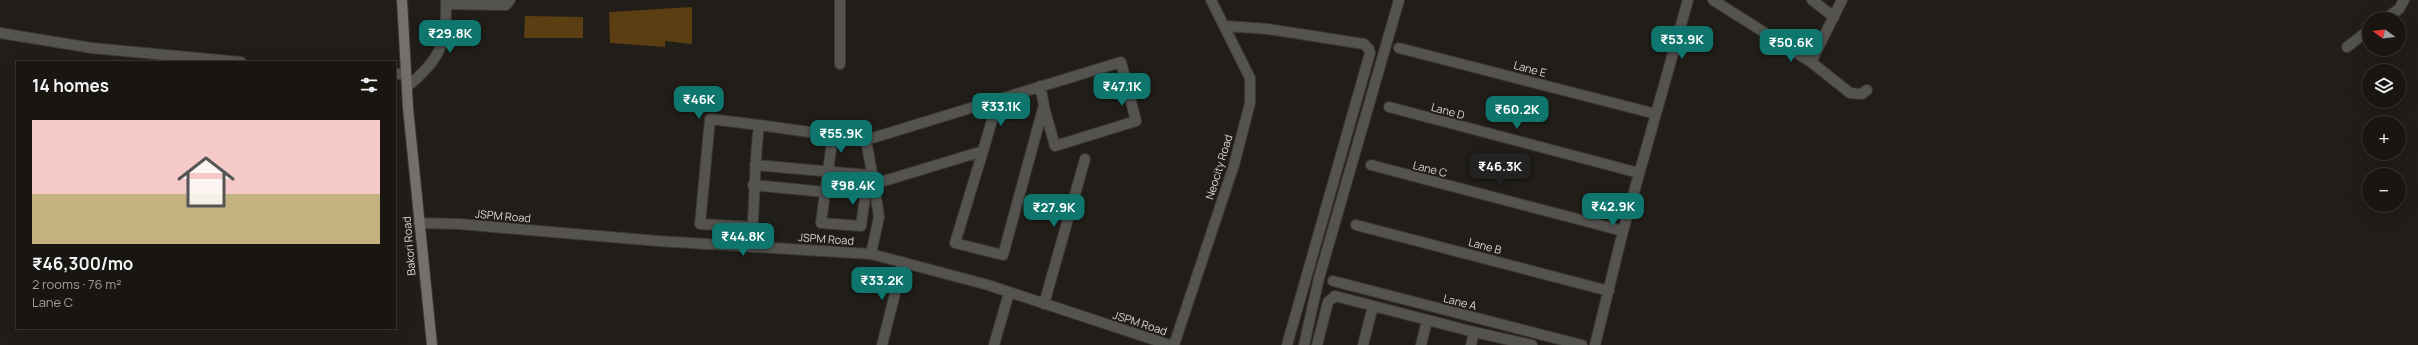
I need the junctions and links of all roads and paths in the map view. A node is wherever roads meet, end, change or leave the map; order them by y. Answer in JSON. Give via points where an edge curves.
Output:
{"nodes":[{"id":1,"x":402,"y":0,"type":"edge"},
{"id":2,"x":510,"y":0,"type":"edge"},
{"id":3,"x":840,"y":0,"type":"edge"},
{"id":4,"x":1211,"y":0,"type":"edge"},
{"id":5,"x":1398,"y":0,"type":"edge"},
{"id":6,"x":1688,"y":0,"type":"edge"},
{"id":7,"x":1713,"y":0,"type":"edge"},
{"id":8,"x":1812,"y":0,"type":"edge"},
{"id":9,"x":1842,"y":0,"type":"edge"},
{"id":10,"x":2404,"y":0,"type":"edge"},
{"id":11,"x":446,"y":2,"type":"edge"},
{"id":12,"x":2395,"y":12,"type":"edge"},
{"id":13,"x":1834,"y":17,"type":"junction"},
{"id":14,"x":1226,"y":26,"type":"junction"},
{"id":15,"x":0,"y":33,"type":"edge"},
{"id":16,"x":2362,"y":35,"type":"edge"},
{"id":17,"x":2347,"y":47,"type":"dead end"},
{"id":18,"x":1399,"y":48,"type":"dead end"},
{"id":19,"x":230,"y":61,"type":"edge"},
{"id":20,"x":1811,"y":62,"type":"junction"},
{"id":21,"x":840,"y":64,"type":"dead end"},
{"id":22,"x":396,"y":74,"type":"edge"},
{"id":23,"x":406,"y":74,"type":"junction"},
{"id":24,"x":1040,"y":86,"type":"junction"},
{"id":25,"x":407,"y":87,"type":"junction"},
{"id":26,"x":1867,"y":90,"type":"dead end"},
{"id":27,"x":992,"y":100,"type":"junction"},
{"id":28,"x":1044,"y":105,"type":"junction"},
{"id":29,"x":1389,"y":107,"type":"dead end"},
{"id":30,"x":1656,"y":114,"type":"junction"},
{"id":31,"x":759,"y":125,"type":"junction"},
{"id":32,"x":833,"y":135,"type":"junction"},
{"id":33,"x":866,"y":140,"type":"junction"},
{"id":34,"x":983,"y":151,"type":"junction"},
{"id":35,"x":1085,"y":159,"type":"dead end"},
{"id":36,"x":755,"y":164,"type":"junction"},
{"id":37,"x":1371,"y":165,"type":"dead end"},
{"id":38,"x":828,"y":171,"type":"junction"},
{"id":39,"x":1639,"y":173,"type":"junction"},
{"id":40,"x":871,"y":178,"type":"junction"},
{"id":41,"x":753,"y":185,"type":"junction"},
{"id":42,"x":825,"y":192,"type":"junction"},
{"id":43,"x":419,"y":223,"type":"junction"},
{"id":44,"x":1356,"y":225,"type":"dead end"},
{"id":45,"x":753,"y":227,"type":"junction"},
{"id":46,"x":1623,"y":231,"type":"junction"},
{"id":47,"x":751,"y":246,"type":"junction"},
{"id":48,"x":871,"y":254,"type":"junction"},
{"id":49,"x":903,"y":262,"type":"junction"},
{"id":50,"x":1333,"y":281,"type":"dead end"},
{"id":51,"x":1609,"y":291,"type":"junction"},
{"id":52,"x":1009,"y":293,"type":"junction"},
{"id":53,"x":1044,"y":304,"type":"junction"},
{"id":54,"x":1373,"y":306,"type":"junction"},
{"id":55,"x":1427,"y":320,"type":"junction"},
{"id":56,"x":1474,"y":332,"type":"junction"},
{"id":57,"x":432,"y":345,"type":"edge"},
{"id":58,"x":882,"y":345,"type":"edge"},
{"id":59,"x":994,"y":345,"type":"edge"},
{"id":60,"x":1170,"y":345,"type":"edge"},
{"id":61,"x":1174,"y":345,"type":"edge"},
{"id":62,"x":1287,"y":345,"type":"edge"},
{"id":63,"x":1304,"y":345,"type":"edge"},
{"id":64,"x":1318,"y":345,"type":"edge"},
{"id":65,"x":1363,"y":345,"type":"edge"},
{"id":66,"x":1421,"y":345,"type":"edge"},
{"id":67,"x":1471,"y":345,"type":"edge"},
{"id":68,"x":1532,"y":345,"type":"edge"},
{"id":69,"x":1582,"y":345,"type":"edge"},
{"id":70,"x":1595,"y":345,"type":"edge"}],
"edges":[{"from":1,"to":23,"type":"street","name":"Bakori Road"},
{"from":2,"to":11,"type":"street","via":[[506,5]]},
{"from":3,"to":21,"type":"street"},
{"from":4,"to":14,"type":"street","name":"Neocity Road"},
{"from":5,"to":63,"type":"street","via":[[1319,278]]},
{"from":6,"to":30,"type":"street"},
{"from":7,"to":20,"type":"street"},
{"from":8,"to":13,"type":"street"},
{"from":9,"to":13,"type":"street"},
{"from":10,"to":12,"type":"street"},
{"from":11,"to":25,"type":"street","via":[[444,39],[439,54],[430,68]]},
{"from":13,"to":20,"type":"street"},
{"from":14,"to":61,"type":"street","name":"Neocity Road","via":[[1250,78],[1250,103],[1234,165]]},
{"from":14,"to":62,"type":"street","via":[[1268,29],[1364,44],[1370,54]]},
{"from":15,"to":19,"type":"street","via":[[92,48]]},
{"from":16,"to":17,"type":"street"},
{"from":18,"to":30,"type":"street","name":"Lane E"},
{"from":20,"to":26,"type":"street","via":[[1850,93],[1862,94]]},
{"from":22,"to":23,"type":"street"},
{"from":23,"to":25,"type":"street","name":"Bakori Road"},
{"from":24,"to":27,"type":"street"},
{"from":24,"to":28,"type":"street"},
{"from":24,"to":28,"type":"street","via":[[1121,62],[1136,121],[1055,146]]},
{"from":25,"to":43,"type":"street","name":"Bakori Road"},
{"from":27,"to":33,"type":"street"},
{"from":27,"to":34,"type":"street","via":[[992,120]]},
{"from":28,"to":34,"type":"street","via":[[1003,255],[955,243]]},
{"from":29,"to":39,"type":"street","name":"Lane D"},
{"from":30,"to":39,"type":"street"},
{"from":31,"to":32,"type":"street"},
{"from":31,"to":36,"type":"street"},
{"from":31,"to":45,"type":"street","via":[[710,119],[700,224]]},
{"from":32,"to":33,"type":"street"},
{"from":32,"to":38,"type":"street"},
{"from":33,"to":40,"type":"street"},
{"from":34,"to":40,"type":"street"},
{"from":35,"to":53,"type":"street"},
{"from":36,"to":38,"type":"street"},
{"from":36,"to":41,"type":"street"},
{"from":37,"to":46,"type":"street","name":"Lane C"},
{"from":38,"to":40,"type":"street"},
{"from":38,"to":42,"type":"street"},
{"from":39,"to":46,"type":"street"},
{"from":40,"to":42,"type":"street","via":[[861,226],[821,222]]},
{"from":40,"to":48,"type":"street","via":[[879,217]]},
{"from":41,"to":42,"type":"street"},
{"from":41,"to":45,"type":"street"},
{"from":43,"to":47,"type":"street","name":"JSPM Road"},
{"from":43,"to":57,"type":"street","name":"Bakori Road"},
{"from":44,"to":51,"type":"street","name":"Lane B"},
{"from":45,"to":47,"type":"street"},
{"from":46,"to":51,"type":"street"},
{"from":47,"to":48,"type":"street","name":"JSPM Road"},
{"from":48,"to":49,"type":"street","name":"JSPM Road"},
{"from":49,"to":52,"type":"street","name":"JSPM Road"},
{"from":49,"to":58,"type":"street"},
{"from":50,"to":69,"type":"street","name":"Lane A"},
{"from":51,"to":70,"type":"street"},
{"from":52,"to":53,"type":"street","name":"JSPM Road"},
{"from":52,"to":59,"type":"street"},
{"from":53,"to":60,"type":"street","name":"JSPM Road"},
{"from":54,"to":55,"type":"street"},
{"from":54,"to":64,"type":"street","via":[[1339,296],[1331,298]]},
{"from":54,"to":65,"type":"street"},
{"from":55,"to":56,"type":"street"},
{"from":55,"to":66,"type":"street"},
{"from":56,"to":67,"type":"street"},
{"from":56,"to":68,"type":"street"}]}
